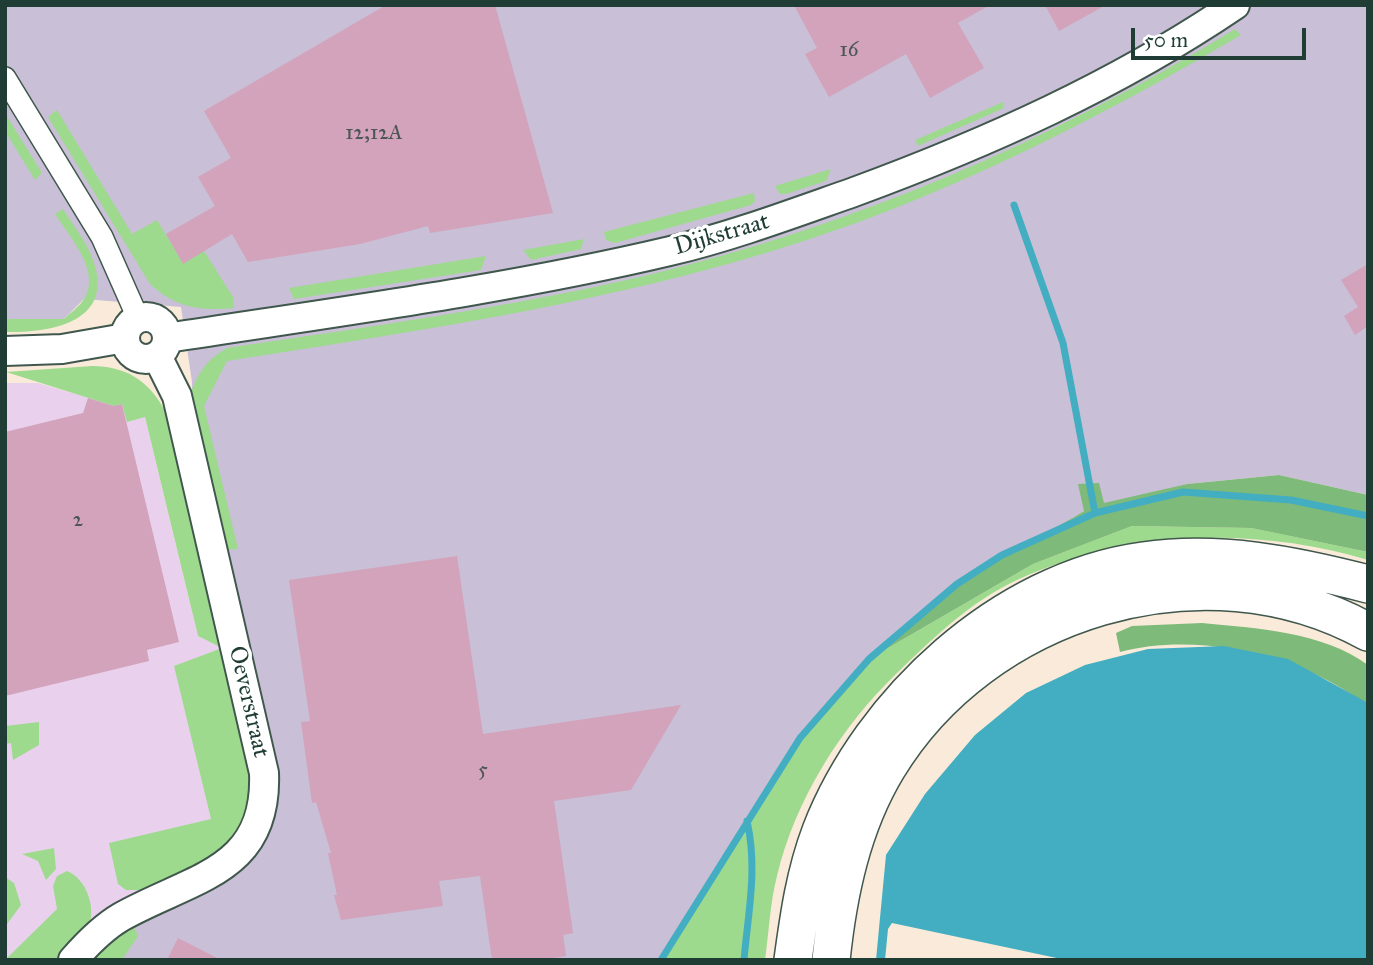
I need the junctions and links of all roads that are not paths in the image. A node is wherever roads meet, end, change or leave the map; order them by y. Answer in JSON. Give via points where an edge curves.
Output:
{"nodes":[{"id":1,"x":1235,"y":5,"type":"edge"},
{"id":2,"x":5,"y":78,"type":"edge"},
{"id":3,"x":131,"y":328,"type":"junction"},
{"id":4,"x":162,"y":347,"type":"junction"},
{"id":5,"x":5,"y":351,"type":"edge"},
{"id":6,"x":1368,"y":584,"type":"edge"},
{"id":7,"x":1368,"y":632,"type":"edge"},
{"id":8,"x":821,"y":830,"type":"junction"},
{"id":9,"x":835,"y":921,"type":"junction"},
{"id":10,"x":82,"y":951,"type":"edge"},
{"id":11,"x":781,"y":960,"type":"edge"},
{"id":12,"x":793,"y":960,"type":"edge"},
{"id":13,"x":831,"y":960,"type":"edge"},
{"id":14,"x":840,"y":960,"type":"edge"}],
"edges":[{"from":1,"to":4,"type":"street","name":"Dijkstraat","via":[[1179,43],[1042,115],[928,164],[789,215],[673,250],[517,284]]},
{"from":2,"to":3,"type":"street","via":[[102,237]]},
{"from":3,"to":4,"type":"street","via":[[128,348],[137,356]]},
{"from":3,"to":5,"type":"street","via":[[62,349]]},
{"from":4,"to":10,"type":"street","name":"Oeverstraat","via":[[264,773],[265,799],[262,818],[238,856],[219,870],[118,919]]},
{"from":6,"to":8,"type":"highway","via":[[1280,562],[1210,557],[1142,561],[1076,578],[998,614],[909,691],[844,782]]},
{"from":7,"to":9,"type":"highway","via":[[1304,604],[1255,593],[1191,591],[1120,599],[1074,613],[1022,638],[944,697],[887,768],[853,845]]},
{"from":8,"to":11,"type":"highway","via":[[804,850],[785,923]]},
{"from":8,"to":12,"type":"highway","via":[[801,901]]},
{"from":9,"to":13,"type":"highway"},
{"from":9,"to":14,"type":"highway"}]}
